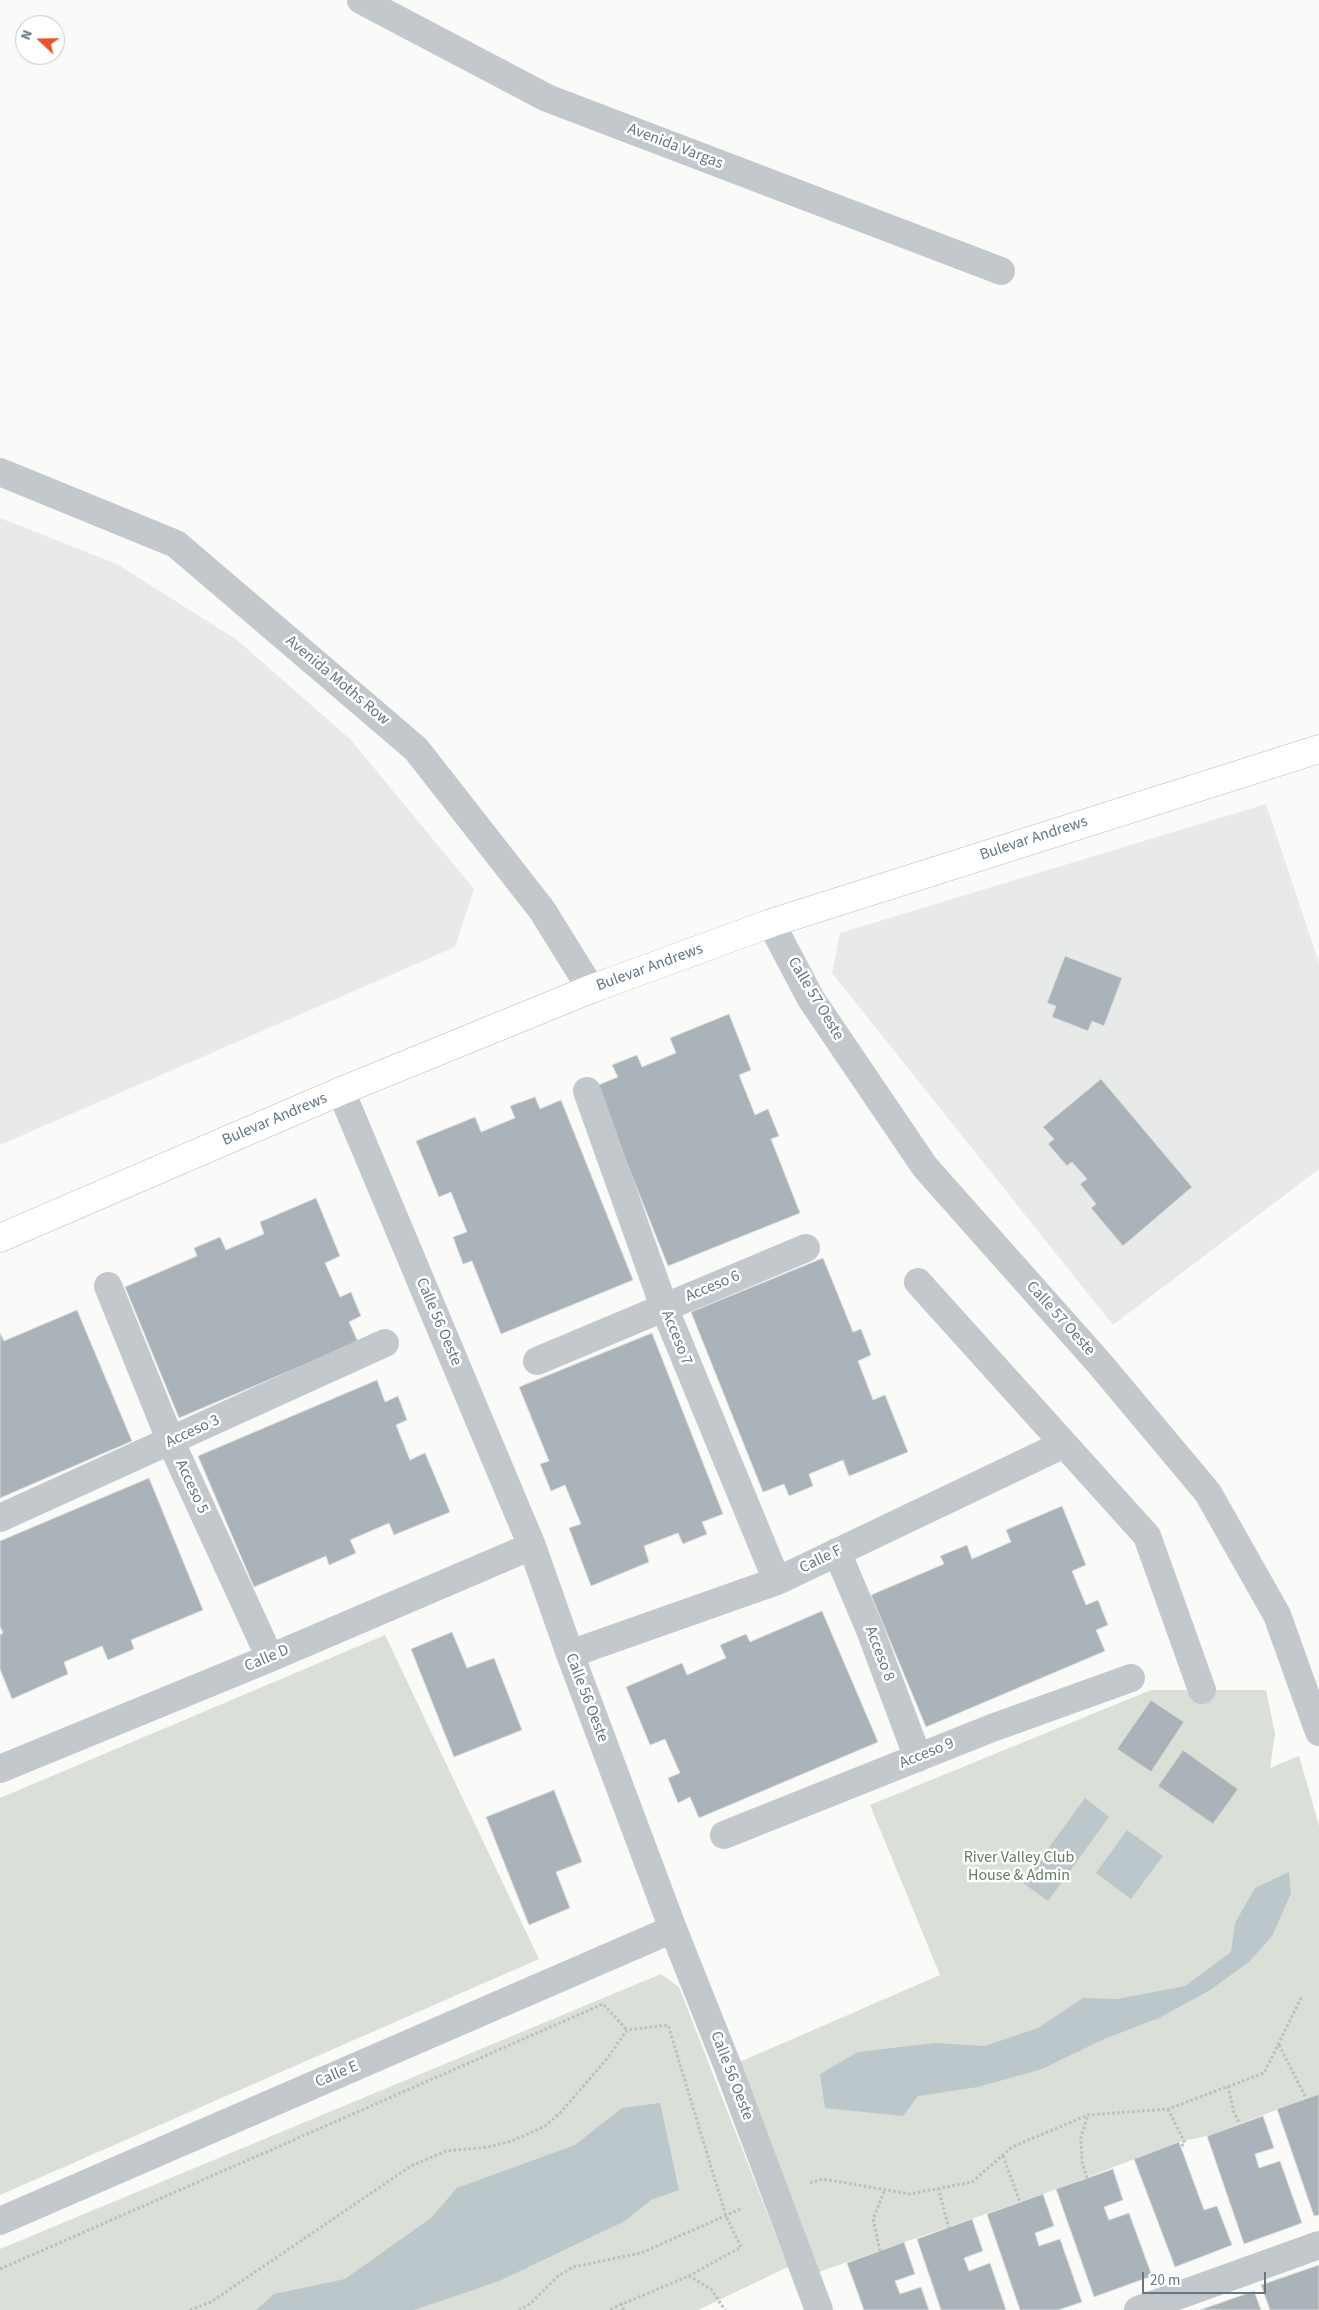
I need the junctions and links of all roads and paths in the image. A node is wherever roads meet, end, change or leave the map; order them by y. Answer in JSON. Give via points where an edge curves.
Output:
{"nodes":[{"id":1,"x":360,"y":0,"type":"edge"},
{"id":2,"x":1001,"y":271,"type":"dead end"},
{"id":3,"x":0,"y":472,"type":"edge"},
{"id":4,"x":1319,"y":748,"type":"edge"},
{"id":5,"x":771,"y":923,"type":"junction"},
{"id":6,"x":591,"y":989,"type":"junction"},
{"id":7,"x":587,"y":1091,"type":"dead end"},
{"id":8,"x":341,"y":1092,"type":"junction"},
{"id":9,"x":0,"y":1238,"type":"edge"},
{"id":10,"x":806,"y":1248,"type":"dead end"},
{"id":11,"x":918,"y":1282,"type":"dead end"},
{"id":12,"x":108,"y":1286,"type":"dead end"},
{"id":13,"x":664,"y":1307,"type":"junction"},
{"id":14,"x":385,"y":1343,"type":"dead end"},
{"id":15,"x":537,"y":1361,"type":"dead end"},
{"id":16,"x":171,"y":1442,"type":"junction"},
{"id":17,"x":1064,"y":1444,"type":"junction"},
{"id":18,"x":0,"y":1518,"type":"edge"},
{"id":19,"x":532,"y":1546,"type":"junction"},
{"id":20,"x":837,"y":1552,"type":"junction"},
{"id":21,"x":777,"y":1581,"type":"junction"},
{"id":22,"x":570,"y":1654,"type":"junction"},
{"id":23,"x":270,"y":1658,"type":"junction"},
{"id":24,"x":1131,"y":1678,"type":"dead end"},
{"id":25,"x":1202,"y":1690,"type":"dead end"},
{"id":26,"x":1319,"y":1732,"type":"edge"},
{"id":27,"x":918,"y":1758,"type":"junction"},
{"id":28,"x":0,"y":1769,"type":"edge"},
{"id":29,"x":724,"y":1835,"type":"dead end"},
{"id":30,"x":673,"y":1929,"type":"junction"},
{"id":31,"x":1302,"y":1996,"type":"dead end"},
{"id":32,"x":627,"y":2030,"type":"junction"},
{"id":33,"x":1279,"y":2044,"type":"junction"},
{"id":34,"x":1228,"y":2086,"type":"junction"},
{"id":35,"x":1306,"y":2098,"type":"dead end"},
{"id":36,"x":1168,"y":2109,"type":"junction"},
{"id":37,"x":1088,"y":2115,"type":"junction"},
{"id":38,"x":1240,"y":2124,"type":"dead end"},
{"id":39,"x":1180,"y":2147,"type":"dead end"},
{"id":40,"x":1003,"y":2156,"type":"junction"},
{"id":41,"x":1087,"y":2178,"type":"dead end"},
{"id":42,"x":938,"y":2188,"type":"junction"},
{"id":43,"x":885,"y":2189,"type":"junction"},
{"id":44,"x":776,"y":2195,"type":"junction"},
{"id":45,"x":1020,"y":2202,"type":"dead end"},
{"id":46,"x":726,"y":2216,"type":"junction"},
{"id":47,"x":0,"y":2221,"type":"edge"},
{"id":48,"x":949,"y":2228,"type":"dead end"},
{"id":49,"x":1319,"y":2245,"type":"edge"},
{"id":50,"x":880,"y":2251,"type":"dead end"},
{"id":51,"x":0,"y":2269,"type":"edge"},
{"id":52,"x":689,"y":2276,"type":"junction"},
{"id":53,"x":620,"y":2304,"type":"junction"},
{"id":54,"x":190,"y":2310,"type":"edge"},
{"id":55,"x":519,"y":2310,"type":"edge"},
{"id":56,"x":608,"y":2310,"type":"edge"},
{"id":57,"x":624,"y":2310,"type":"edge"},
{"id":58,"x":725,"y":2310,"type":"edge"},
{"id":59,"x":819,"y":2310,"type":"edge"},
{"id":60,"x":1138,"y":2310,"type":"edge"}],
"edges":[{"from":1,"to":2,"type":"street","name":"Avenida Vargas","via":[[547,98]]},
{"from":3,"to":6,"type":"street","name":"Avenida Moths Row","via":[[176,544],[416,749],[542,910]]},
{"from":4,"to":5,"type":"main road","name":"Bulevar Andrews"},
{"from":5,"to":6,"type":"main road","name":"Bulevar Andrews"},
{"from":5,"to":26,"type":"street","name":"Calle 57 Oeste","via":[[812,999],[926,1167],[1208,1492],[1277,1614]]},
{"from":6,"to":8,"type":"main road","name":"Bulevar Andrews"},
{"from":7,"to":13,"type":"street","name":"Acceso 7"},
{"from":8,"to":9,"type":"main road","name":"Bulevar Andrews"},
{"from":8,"to":19,"type":"street","name":"Calle 56 Oeste"},
{"from":10,"to":13,"type":"street","name":"Acceso 6"},
{"from":11,"to":17,"type":"street"},
{"from":12,"to":16,"type":"street","name":"Acceso 5"},
{"from":13,"to":15,"type":"street","name":"Acceso 6"},
{"from":13,"to":21,"type":"street","name":"Acceso 7"},
{"from":14,"to":16,"type":"street","name":"Acceso 3"},
{"from":16,"to":18,"type":"street","name":"Acceso 3"},
{"from":16,"to":23,"type":"street","name":"Acceso 5"},
{"from":17,"to":20,"type":"street","name":"Calle F"},
{"from":17,"to":25,"type":"street","via":[[1147,1536]]},
{"from":19,"to":22,"type":"street","name":"Calle 56 Oeste"},
{"from":19,"to":23,"type":"street","name":"Calle D"},
{"from":20,"to":21,"type":"street","name":"Calle F"},
{"from":20,"to":27,"type":"street","name":"Acceso 8"},
{"from":21,"to":22,"type":"street","name":"Calle F"},
{"from":22,"to":30,"type":"street","name":"Calle 56 Oeste"},
{"from":23,"to":28,"type":"street","name":"Calle D"},
{"from":24,"to":27,"type":"street","name":"Acceso 9"},
{"from":27,"to":29,"type":"street","name":"Acceso 9"},
{"from":30,"to":44,"type":"street","name":"Calle 56 Oeste"},
{"from":30,"to":47,"type":"street","name":"Calle E"},
{"from":31,"to":33,"type":"path"},
{"from":32,"to":46,"type":"path","via":[[668,2025]]},
{"from":32,"to":51,"type":"path","via":[[603,2004]]},
{"from":32,"to":54,"type":"path","via":[[606,2060],[544,2128],[488,2147],[446,2151],[412,2166],[211,2302]]},
{"from":33,"to":34,"type":"path","via":[[1264,2073]]},
{"from":33,"to":35,"type":"path"},
{"from":34,"to":36,"type":"path"},
{"from":34,"to":38,"type":"path"},
{"from":36,"to":37,"type":"path"},
{"from":36,"to":39,"type":"path","via":[[1185,2143]]},
{"from":37,"to":40,"type":"path","via":[[1012,2148]]},
{"from":37,"to":41,"type":"path","via":[[1080,2137]]},
{"from":40,"to":42,"type":"path","via":[[972,2182]]},
{"from":40,"to":45,"type":"path"},
{"from":42,"to":43,"type":"path","via":[[910,2194]]},
{"from":42,"to":48,"type":"path"},
{"from":43,"to":44,"type":"path","via":[[823,2179]]},
{"from":43,"to":50,"type":"path","via":[[873,2219]]},
{"from":44,"to":46,"type":"path"},
{"from":44,"to":59,"type":"street","name":"Calle 56 Oeste"},
{"from":46,"to":52,"type":"path","via":[[742,2247]]},
{"from":46,"to":55,"type":"path","via":[[641,2253],[573,2267]]},
{"from":49,"to":60,"type":"street"},
{"from":52,"to":53,"type":"path"},
{"from":52,"to":58,"type":"path","via":[[711,2289]]},
{"from":53,"to":56,"type":"path"},
{"from":53,"to":57,"type":"path"}]}
